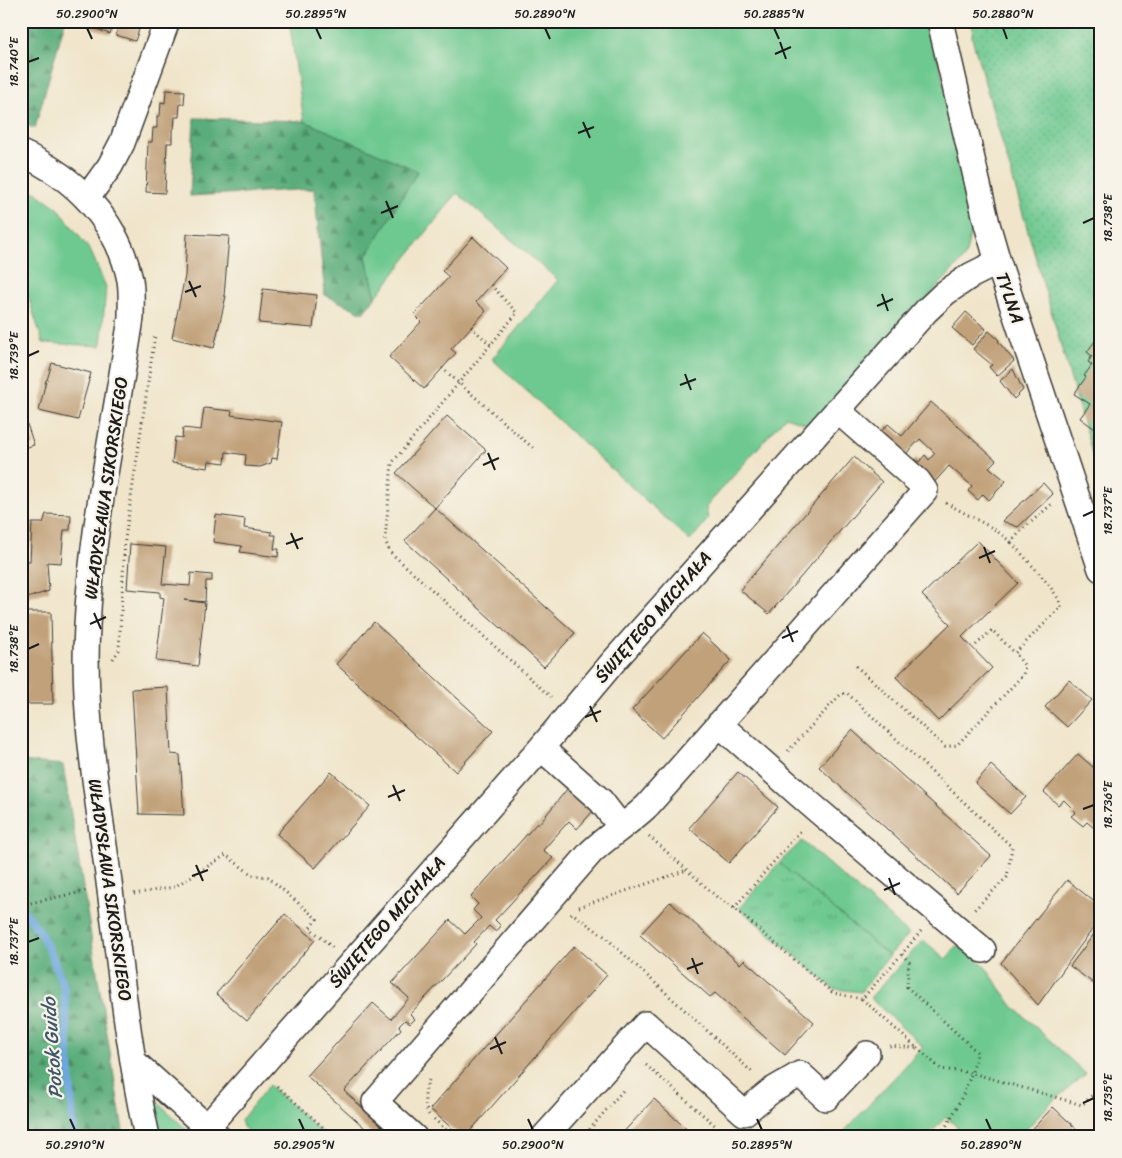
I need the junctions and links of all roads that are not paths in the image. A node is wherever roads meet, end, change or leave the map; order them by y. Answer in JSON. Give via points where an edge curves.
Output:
{"nodes":[{"id":1,"x":167,"y":21,"type":"edge"},
{"id":2,"x":940,"y":21,"type":"edge"},
{"id":3,"x":21,"y":153,"type":"edge"},
{"id":4,"x":87,"y":198,"type":"junction"},
{"id":5,"x":998,"y":262,"type":"junction"},
{"id":6,"x":837,"y":410,"type":"junction"},
{"id":7,"x":1101,"y":569,"type":"edge"},
{"id":8,"x":719,"y":724,"type":"junction"},
{"id":9,"x":541,"y":748,"type":"junction"},
{"id":10,"x":626,"y":823,"type":"junction"},
{"id":11,"x":984,"y":950,"type":"dead end"},
{"id":12,"x":867,"y":1054,"type":"road end"},
{"id":13,"x":133,"y":1061,"type":"junction"},
{"id":14,"x":212,"y":1132,"type":"edge"},
{"id":15,"x":147,"y":1137,"type":"edge"},
{"id":16,"x":414,"y":1137,"type":"edge"},
{"id":17,"x":544,"y":1137,"type":"edge"}],
"edges":[{"from":1,"to":4,"type":"street","via":[[122,143]]},
{"from":2,"to":5,"type":"street","name":"TYLNA"},
{"from":3,"to":4,"type":"street","name":"WŁADYSŁAWA SIKORSKIEGO"},
{"from":4,"to":13,"type":"street","name":"WŁADYSŁAWA SIKORSKIEGO","via":[[116,238],[130,281],[131,318],[92,559],[85,680],[92,758]]},
{"from":5,"to":6,"type":"street","name":"ŚWIĘTEGO MICHAŁA","via":[[945,293]]},
{"from":5,"to":7,"type":"street","name":"TYLNA"},
{"from":6,"to":8,"type":"street","via":[[918,481],[924,491]]},
{"from":6,"to":9,"type":"street","name":"ŚWIĘTEGO MICHAŁA"},
{"from":8,"to":10,"type":"street","via":[[647,806]]},
{"from":8,"to":11,"type":"street"},
{"from":9,"to":10,"type":"street"},
{"from":9,"to":14,"type":"street","name":"ŚWIĘTEGO MICHAŁA"},
{"from":10,"to":16,"type":"street","via":[[590,852],[375,1102]]},
{"from":12,"to":17,"type":"street","via":[[826,1098],[800,1074],[771,1091],[744,1113],[646,1024]]},
{"from":13,"to":14,"type":"street","name":"ŚWIĘTEGO MICHAŁA"},
{"from":13,"to":15,"type":"street","name":"WŁADYSŁAWA SIKORSKIEGO"}]}
